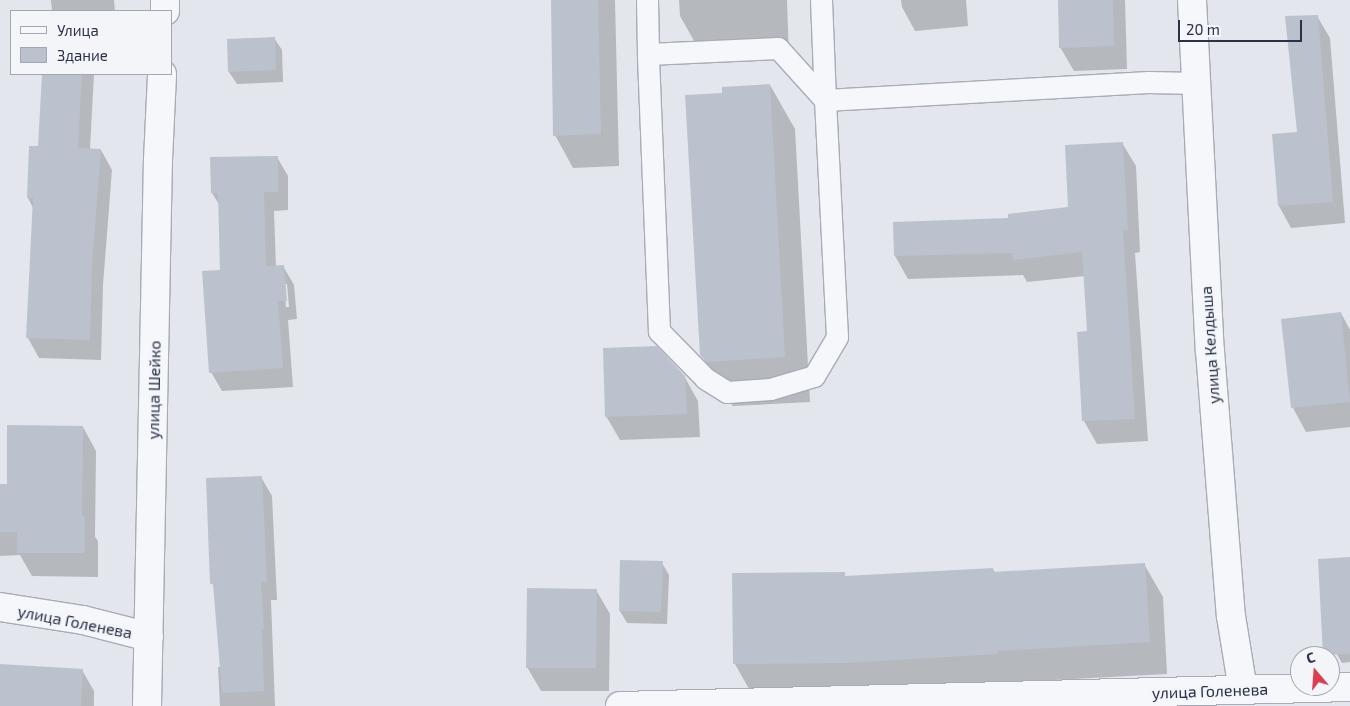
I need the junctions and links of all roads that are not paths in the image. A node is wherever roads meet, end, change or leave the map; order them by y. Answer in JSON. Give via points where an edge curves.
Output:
{"nodes":[{"id":1,"x":646,"y":0,"type":"edge"},
{"id":2,"x":821,"y":0,"type":"edge"},
{"id":3,"x":1192,"y":0,"type":"edge"},
{"id":4,"x":648,"y":54,"type":"junction"},
{"id":5,"x":162,"y":75,"type":"edge"},
{"id":6,"x":1196,"y":83,"type":"junction"},
{"id":7,"x":825,"y":100,"type":"junction"},
{"id":8,"x":0,"y":607,"type":"edge"},
{"id":9,"x":149,"y":637,"type":"junction"},
{"id":10,"x":1350,"y":687,"type":"edge"},
{"id":11,"x":1243,"y":690,"type":"junction"},
{"id":12,"x":147,"y":706,"type":"edge"},
{"id":13,"x":620,"y":706,"type":"edge"}],
"edges":[{"from":1,"to":4,"type":"lane"},
{"from":2,"to":7,"type":"lane"},
{"from":3,"to":6,"type":"street","name":"улица Келдыша"},
{"from":4,"to":7,"type":"lane","via":[[778,48]]},
{"from":4,"to":7,"type":"lane","via":[[659,332],[705,378],[727,392],[770,389],[814,376],[837,337]]},
{"from":5,"to":9,"type":"street","name":"улица Шейко"},
{"from":6,"to":7,"type":"lane","via":[[1148,82]]},
{"from":6,"to":11,"type":"street","name":"улица Келдыша","via":[[1210,360],[1231,616]]},
{"from":8,"to":9,"type":"street","name":"улица Голенева","via":[[83,620]]},
{"from":9,"to":12,"type":"street","name":"улица Шейко"},
{"from":10,"to":11,"type":"street","name":"улица Голенева"},
{"from":11,"to":13,"type":"street","name":"улица Голенева"}]}
